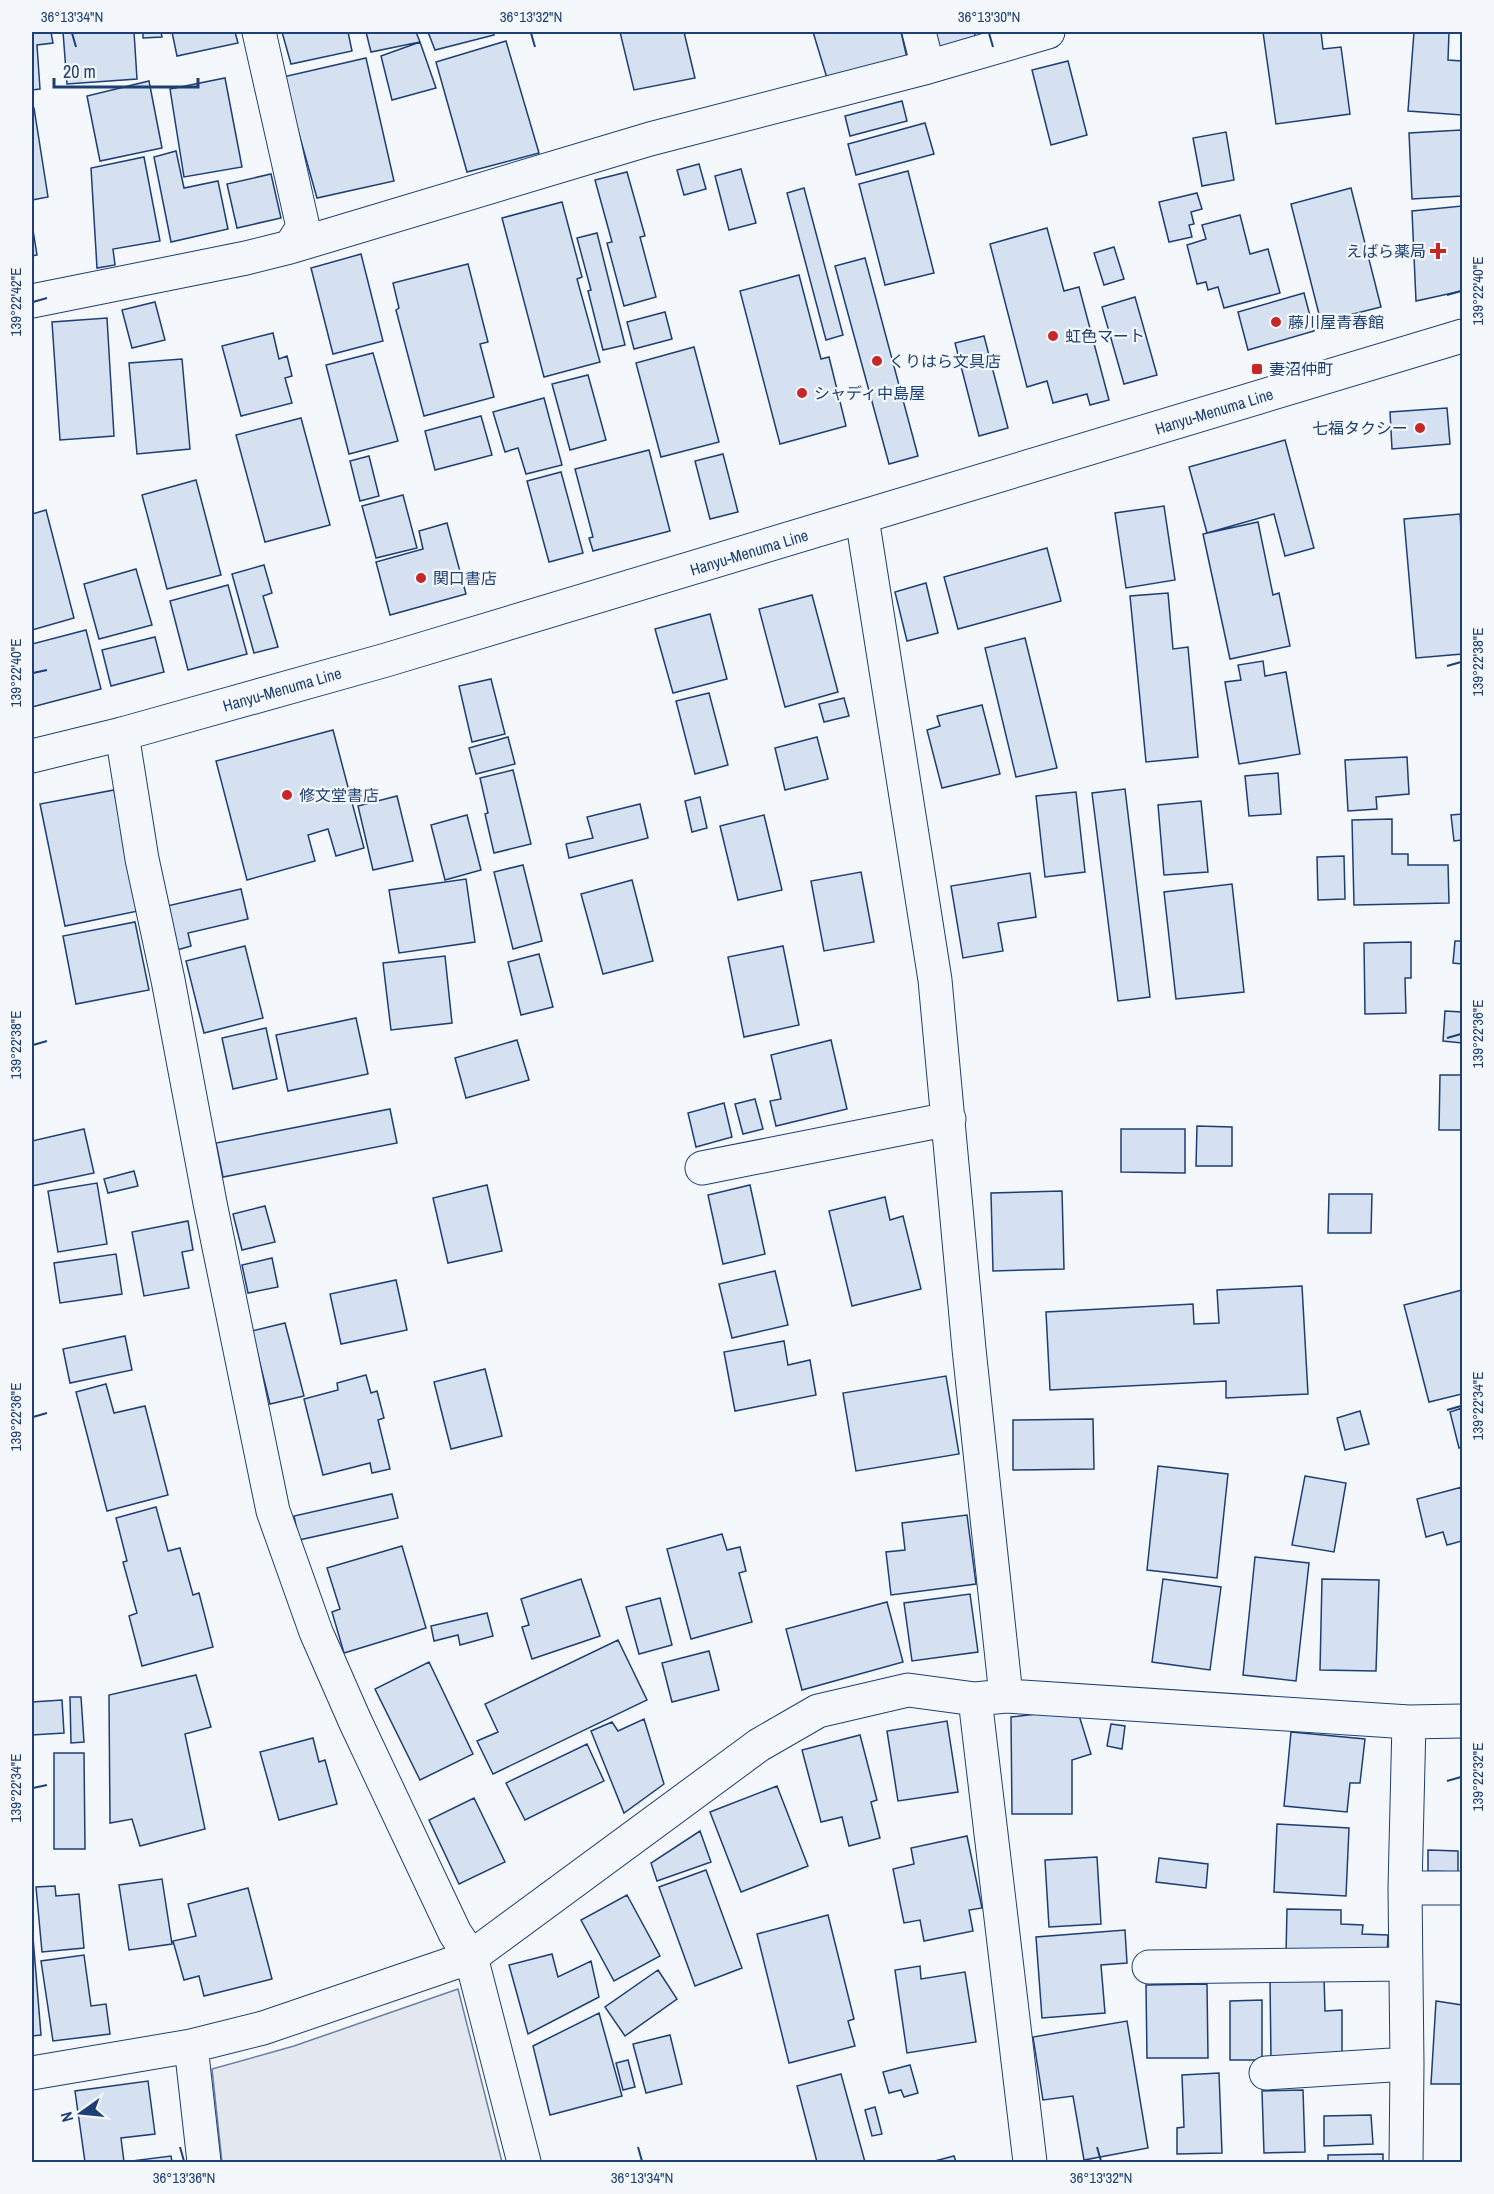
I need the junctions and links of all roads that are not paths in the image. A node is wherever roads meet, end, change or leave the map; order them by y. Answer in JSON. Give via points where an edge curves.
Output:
{"nodes":[{"id":1,"x":259,"y":32,"type":"edge"},
{"id":2,"x":919,"y":32,"type":"edge"},
{"id":3,"x":1048,"y":32,"type":"edge"},
{"id":4,"x":928,"y":67,"type":"junction"},
{"id":5,"x":290,"y":247,"type":"junction"},
{"id":6,"x":32,"y":301,"type":"edge"},
{"id":7,"x":1462,"y":336,"type":"edge"},
{"id":8,"x":862,"y":518,"type":"junction"},
{"id":9,"x":122,"y":734,"type":"junction"},
{"id":10,"x":32,"y":756,"type":"edge"},
{"id":11,"x":949,"y":1119,"type":"junction"},
{"id":12,"x":702,"y":1168,"type":"dead end"},
{"id":13,"x":991,"y":1698,"type":"junction"},
{"id":14,"x":1462,"y":1721,"type":"edge"},
{"id":15,"x":1409,"y":1722,"type":"junction"},
{"id":16,"x":1405,"y":1888,"type":"junction"},
{"id":17,"x":1462,"y":1888,"type":"edge"},
{"id":18,"x":471,"y":1957,"type":"junction"},
{"id":19,"x":1406,"y":1964,"type":"junction"},
{"id":20,"x":1149,"y":1967,"type":"dead end"},
{"id":21,"x":191,"y":2046,"type":"junction"},
{"id":22,"x":1407,"y":2064,"type":"junction"},
{"id":23,"x":32,"y":2073,"type":"edge"},
{"id":24,"x":1266,"y":2073,"type":"dead end"},
{"id":25,"x":204,"y":2163,"type":"edge"},
{"id":26,"x":524,"y":2163,"type":"edge"},
{"id":27,"x":1030,"y":2163,"type":"edge"},
{"id":28,"x":1406,"y":2163,"type":"edge"}],
"edges":[{"from":1,"to":5,"type":"street","via":[[303,227]]},
{"from":2,"to":4,"type":"street"},
{"from":3,"to":4,"type":"street"},
{"from":4,"to":5,"type":"street","via":[[650,140]]},
{"from":5,"to":6,"type":"street"},
{"from":7,"to":8,"type":"street","name":"Hanyu-Menuma Line"},
{"from":8,"to":9,"type":"street","name":"Hanyu-Menuma Line"},
{"from":8,"to":11,"type":"street","via":[[935,980]]},
{"from":9,"to":10,"type":"street","name":"Hanyu-Menuma Line"},
{"from":9,"to":18,"type":"street","via":[[142,859],[273,1511],[316,1632],[346,1702],[455,1933]]},
{"from":11,"to":12,"type":"street"},
{"from":11,"to":13,"type":"street","via":[[969,1349]]},
{"from":13,"to":15,"type":"street"},
{"from":13,"to":18,"type":"street","via":[[908,1690],[818,1711],[759,1744]]},
{"from":13,"to":27,"type":"street"},
{"from":14,"to":15,"type":"street"},
{"from":15,"to":16,"type":"street"},
{"from":16,"to":17,"type":"street"},
{"from":16,"to":19,"type":"street"},
{"from":18,"to":21,"type":"street","via":[[263,2028]]},
{"from":18,"to":26,"type":"street"},
{"from":19,"to":20,"type":"street"},
{"from":19,"to":22,"type":"street"},
{"from":21,"to":23,"type":"street"},
{"from":21,"to":25,"type":"street"},
{"from":22,"to":24,"type":"street"},
{"from":22,"to":28,"type":"street"}]}
